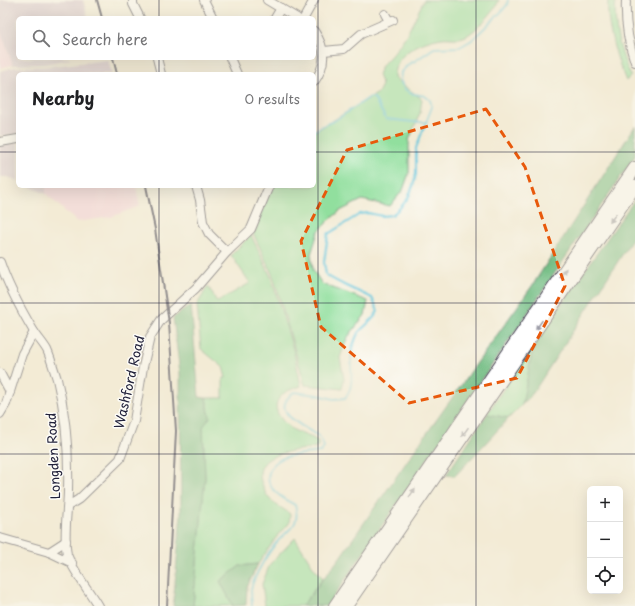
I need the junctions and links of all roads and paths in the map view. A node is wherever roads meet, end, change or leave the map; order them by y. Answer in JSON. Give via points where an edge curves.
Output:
{"nodes":[{"id":1,"x":134,"y":0,"type":"edge"},
{"id":2,"x":204,"y":0,"type":"edge"},
{"id":3,"x":267,"y":0,"type":"edge"},
{"id":4,"x":314,"y":0,"type":"edge"},
{"id":5,"x":626,"y":0,"type":"edge"},
{"id":6,"x":281,"y":8,"type":"junction"},
{"id":7,"x":139,"y":16,"type":"edge"},
{"id":8,"x":212,"y":16,"type":"edge"},
{"id":9,"x":276,"y":16,"type":"edge"},
{"id":10,"x":294,"y":16,"type":"edge"},
{"id":11,"x":305,"y":16,"type":"edge"},
{"id":12,"x":389,"y":18,"type":"dead end"},
{"id":13,"x":316,"y":34,"type":"edge"},
{"id":14,"x":324,"y":51,"type":"junction"},
{"id":15,"x":157,"y":60,"type":"edge"},
{"id":16,"x":231,"y":60,"type":"edge"},
{"id":17,"x":635,"y":62,"type":"edge"},
{"id":18,"x":160,"y":72,"type":"edge"},
{"id":19,"x":236,"y":72,"type":"edge"},
{"id":20,"x":316,"y":79,"type":"edge"},
{"id":21,"x":16,"y":139,"type":"edge"},
{"id":22,"x":0,"y":142,"type":"edge"},
{"id":23,"x":635,"y":168,"type":"edge"},
{"id":24,"x":635,"y":186,"type":"edge"},
{"id":25,"x":199,"y":188,"type":"edge"},
{"id":26,"x":268,"y":188,"type":"edge"},
{"id":27,"x":227,"y":252,"type":"junction"},
{"id":28,"x":0,"y":262,"type":"edge"},
{"id":29,"x":34,"y":332,"type":"junction"},
{"id":30,"x":0,"y":373,"type":"edge"},
{"id":31,"x":10,"y":392,"type":"junction"},
{"id":32,"x":0,"y":414,"type":"edge"},
{"id":33,"x":68,"y":506,"type":"junction"},
{"id":34,"x":0,"y":538,"type":"edge"},
{"id":35,"x":66,"y":541,"type":"junction"},
{"id":36,"x":49,"y":552,"type":"junction"},
{"id":37,"x":72,"y":563,"type":"junction"},
{"id":38,"x":98,"y":606,"type":"edge"},
{"id":39,"x":335,"y":606,"type":"edge"},
{"id":40,"x":346,"y":606,"type":"edge"}],
"edges":[{"from":1,"to":7,"type":"street","via":[[133,4]]},
{"from":2,"to":8,"type":"street"},
{"from":3,"to":6,"type":"street"},
{"from":4,"to":11,"type":"street"},
{"from":5,"to":17,"type":"street","via":[[626,24]]},
{"from":6,"to":9,"type":"street"},
{"from":6,"to":10,"type":"street"},
{"from":12,"to":14,"type":"street","via":[[361,34],[344,48]]},
{"from":13,"to":14,"type":"street"},
{"from":14,"to":20,"type":"street"},
{"from":15,"to":18,"type":"street"},
{"from":16,"to":19,"type":"street"},
{"from":21,"to":22,"type":"street"},
{"from":39,"to":23,"type":"highway","one_way":true},
{"from":24,"to":40,"type":"highway","one_way":true},
{"from":25,"to":27,"type":"street","via":[[206,229]]},
{"from":26,"to":27,"type":"street","name":"Washford Road","via":[[251,229]]},
{"from":27,"to":33,"type":"street","name":"Washford Road","via":[[196,288],[161,320],[150,338],[134,421],[120,459],[79,499]]},
{"from":28,"to":29,"type":"street","name":"Longden Road","via":[[17,303]]},
{"from":29,"to":31,"type":"street","via":[[22,354]]},
{"from":29,"to":33,"type":"street","name":"Longden Road","via":[[47,350],[63,406]]},
{"from":30,"to":31,"type":"street"},
{"from":31,"to":32,"type":"street"},
{"from":33,"to":35,"type":"street","name":"Longden Road"},
{"from":34,"to":36,"type":"street"},
{"from":35,"to":36,"type":"street"},
{"from":35,"to":37,"type":"street","name":"Longden Road","via":[[67,553]]},
{"from":36,"to":37,"type":"street"},
{"from":37,"to":38,"type":"street","name":"Longden Road"}]}
